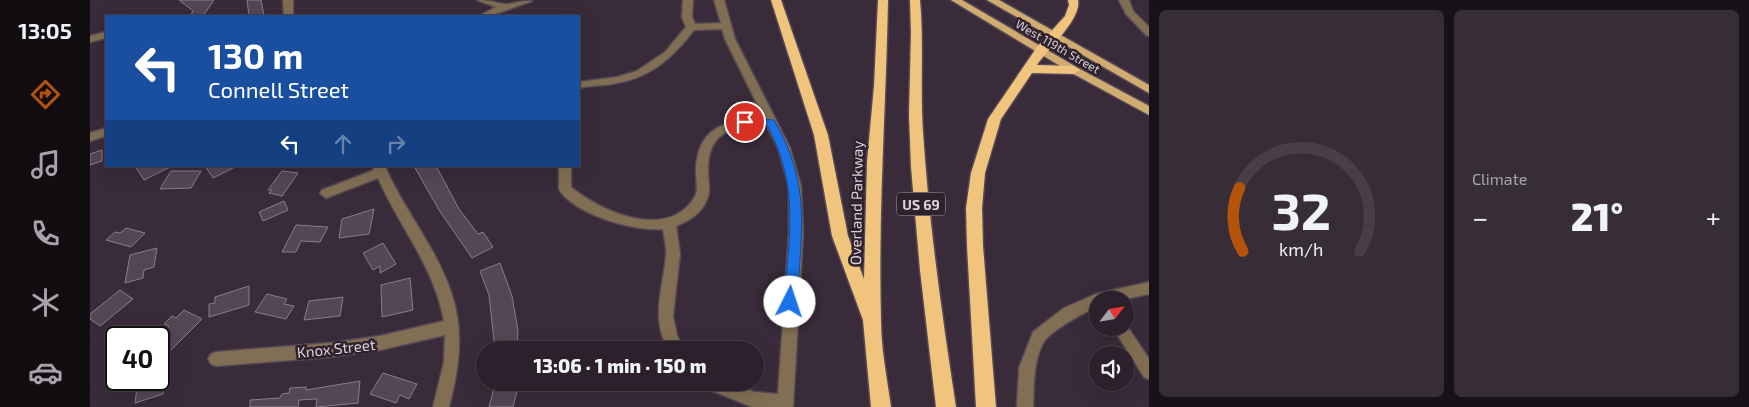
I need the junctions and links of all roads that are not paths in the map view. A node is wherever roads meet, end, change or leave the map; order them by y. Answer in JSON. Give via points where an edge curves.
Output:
{"nodes":[{"id":1,"x":288,"y":0,"type":"edge"},
{"id":2,"x":482,"y":0,"type":"edge"},
{"id":3,"x":688,"y":0,"type":"edge"},
{"id":4,"x":719,"y":0,"type":"edge"},
{"id":5,"x":776,"y":0,"type":"edge"},
{"id":6,"x":883,"y":0,"type":"edge"},
{"id":7,"x":915,"y":0,"type":"edge"},
{"id":8,"x":956,"y":0,"type":"edge"},
{"id":9,"x":992,"y":0,"type":"edge"},
{"id":10,"x":1073,"y":0,"type":"edge"},
{"id":11,"x":1124,"y":0,"type":"edge"},
{"id":12,"x":527,"y":1,"type":"edge"},
{"id":13,"x":504,"y":7,"type":"junction"},
{"id":14,"x":289,"y":15,"type":"edge"},
{"id":15,"x":485,"y":15,"type":"edge"},
{"id":16,"x":726,"y":26,"type":"junction"},
{"id":17,"x":691,"y":27,"type":"junction"},
{"id":18,"x":1149,"y":33,"type":"edge"},
{"id":19,"x":105,"y":34,"type":"edge"},
{"id":20,"x":1055,"y":36,"type":"junction"},
{"id":21,"x":90,"y":39,"type":"edge"},
{"id":22,"x":1041,"y":50,"type":"junction"},
{"id":23,"x":1030,"y":69,"type":"junction"},
{"id":24,"x":1074,"y":70,"type":"junction"},
{"id":25,"x":580,"y":85,"type":"edge"},
{"id":26,"x":1149,"y":90,"type":"edge"},
{"id":27,"x":1149,"y":111,"type":"edge"},
{"id":28,"x":770,"y":122,"type":"junction"},
{"id":29,"x":105,"y":132,"type":"edge"},
{"id":30,"x":90,"y":137,"type":"edge"},
{"id":31,"x":565,"y":167,"type":"edge"},
{"id":32,"x":380,"y":169,"type":"edge"},
{"id":33,"x":326,"y":193,"type":"dead end"},
{"id":34,"x":670,"y":223,"type":"junction"},
{"id":35,"x":1149,"y":288,"type":"edge"},
{"id":36,"x":1134,"y":292,"type":"edge"},
{"id":37,"x":1089,"y":305,"type":"edge"},
{"id":38,"x":872,"y":322,"type":"junction"},
{"id":39,"x":453,"y":326,"type":"junction"},
{"id":40,"x":1125,"y":336,"type":"edge"},
{"id":41,"x":671,"y":341,"type":"edge"},
{"id":42,"x":216,"y":359,"type":"dead end"},
{"id":43,"x":1149,"y":372,"type":"edge"},
{"id":44,"x":731,"y":391,"type":"edge"},
{"id":45,"x":785,"y":405,"type":"edge"},
{"id":46,"x":442,"y":407,"type":"edge"},
{"id":47,"x":882,"y":407,"type":"edge"},
{"id":48,"x":946,"y":407,"type":"edge"},
{"id":49,"x":986,"y":407,"type":"edge"},
{"id":50,"x":1026,"y":407,"type":"edge"}],
"edges":[{"from":1,"to":14,"type":"street"},
{"from":2,"to":13,"type":"street"},
{"from":3,"to":17,"type":"street","via":[[687,17]]},
{"from":4,"to":16,"type":"street"},
{"from":5,"to":38,"type":"highway","via":[[821,135],[840,236]]},
{"from":6,"to":38,"type":"highway","name":"Overland Parkway","via":[[874,162]]},
{"from":7,"to":48,"type":"highway","number":"US 69","via":[[920,186],[928,284]]},
{"from":8,"to":22,"type":"main road","name":"West 119th Street"},
{"from":9,"to":20,"type":"main road","name":"West 119th Street"},
{"from":10,"to":20,"type":"highway","via":[[1070,17]]},
{"from":11,"to":18,"type":"street"},
{"from":12,"to":13,"type":"street"},
{"from":13,"to":15,"type":"street"},
{"from":16,"to":17,"type":"street"},
{"from":16,"to":28,"type":"street"},
{"from":17,"to":25,"type":"street","via":[[672,52],[651,69],[621,79]]},
{"from":19,"to":21,"type":"street"},
{"from":20,"to":22,"type":"highway"},
{"from":20,"to":26,"type":"main road","name":"West 119th Street"},
{"from":22,"to":23,"type":"highway"},
{"from":22,"to":24,"type":"main road","name":"West 119th Street"},
{"from":23,"to":24,"type":"highway"},
{"from":23,"to":49,"type":"highway","via":[[995,119],[978,172],[974,208],[975,246]]},
{"from":24,"to":27,"type":"main road","name":"West 119th Street"},
{"from":28,"to":34,"type":"street","via":[[745,122],[715,133],[704,152],[702,198],[684,218]]},
{"from":28,"to":45,"type":"street","via":[[788,157],[797,204]]},
{"from":29,"to":30,"type":"street"},
{"from":31,"to":34,"type":"street","via":[[565,189],[588,207],[628,222]]},
{"from":32,"to":33,"type":"street"},
{"from":32,"to":39,"type":"street","via":[[400,211],[444,286]]},
{"from":34,"to":41,"type":"street","via":[[673,252],[666,325]]},
{"from":35,"to":36,"type":"street"},
{"from":37,"to":50,"type":"street","via":[[1069,313],[1038,337],[1027,368]]},
{"from":38,"to":47,"type":"highway","name":"Overland Parkway"},
{"from":39,"to":42,"type":"street","name":"Knox Street","via":[[380,344]]},
{"from":39,"to":46,"type":"street","via":[[451,377]]},
{"from":40,"to":43,"type":"street"},
{"from":44,"to":45,"type":"street","via":[[754,400]]}]}
